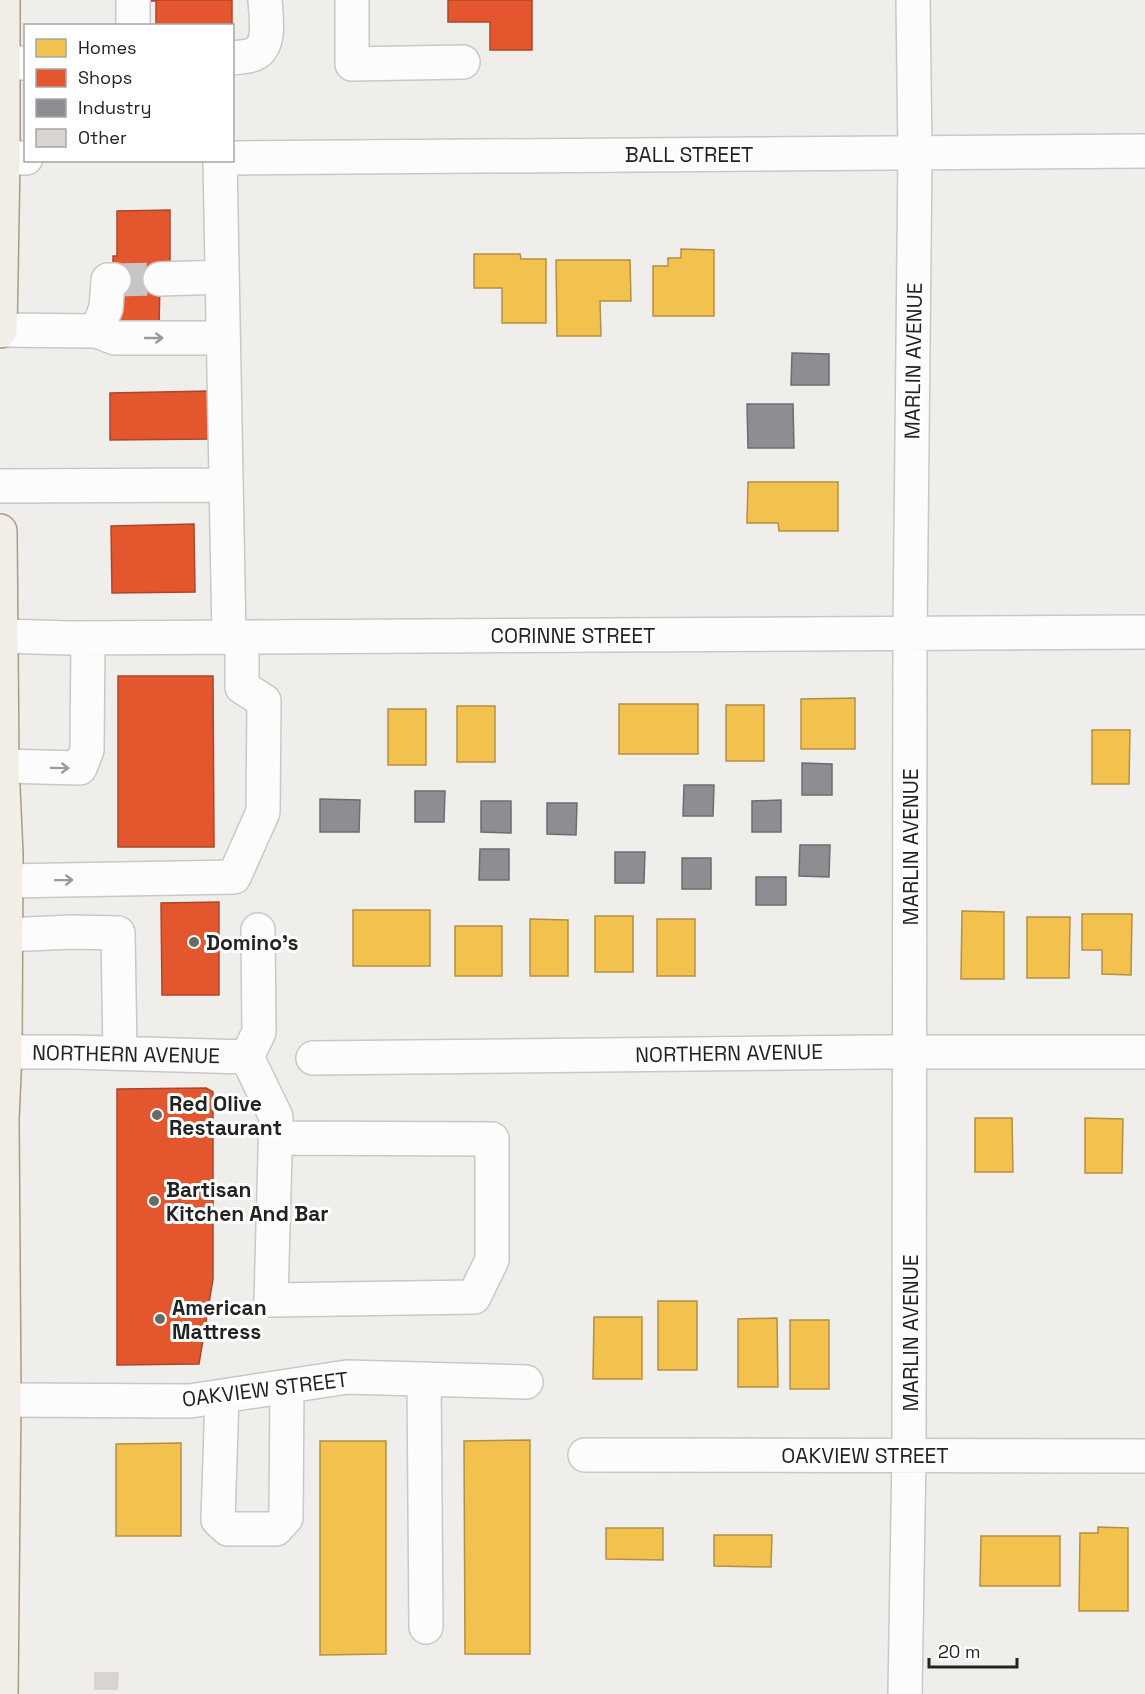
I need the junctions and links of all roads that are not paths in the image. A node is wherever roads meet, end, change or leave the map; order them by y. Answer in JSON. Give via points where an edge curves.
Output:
{"nodes":[{"id":1,"x":3,"y":0,"type":"edge"},
{"id":2,"x":133,"y":0,"type":"edge"},
{"id":3,"x":266,"y":0,"type":"edge"},
{"id":4,"x":352,"y":0,"type":"edge"},
{"id":5,"x":913,"y":0,"type":"edge"},
{"id":6,"x":133,"y":24,"type":"edge"},
{"id":7,"x":234,"y":58,"type":"edge"},
{"id":8,"x":463,"y":62,"type":"dead end"},
{"id":9,"x":14,"y":63,"type":"edge"},
{"id":10,"x":2,"y":106,"type":"edge"},
{"id":11,"x":1145,"y":151,"type":"edge"},
{"id":12,"x":915,"y":154,"type":"junction"},
{"id":13,"x":14,"y":158,"type":"edge"},
{"id":14,"x":234,"y":158,"type":"edge"},
{"id":15,"x":220,"y":162,"type":"edge"},
{"id":16,"x":1,"y":220,"type":"edge"},
{"id":17,"x":222,"y":277,"type":"junction"},
{"id":18,"x":160,"y":279,"type":"tunnel mouth"},
{"id":19,"x":114,"y":280,"type":"dead end"},
{"id":20,"x":98,"y":330,"type":"junction"},
{"id":21,"x":0,"y":331,"type":"edge"},
{"id":22,"x":223,"y":338,"type":"junction"},
{"id":23,"x":226,"y":485,"type":"junction"},
{"id":24,"x":0,"y":486,"type":"edge"},
{"id":25,"x":0,"y":531,"type":"edge"},
{"id":26,"x":1145,"y":632,"type":"edge"},
{"id":27,"x":910,"y":633,"type":"junction"},
{"id":28,"x":1,"y":636,"type":"edge"},
{"id":29,"x":235,"y":637,"type":"junction"},
{"id":30,"x":88,"y":638,"type":"junction"},
{"id":31,"x":2,"y":766,"type":"junction"},
{"id":32,"x":4,"y":863,"type":"edge"},
{"id":33,"x":258,"y":930,"type":"dead end"},
{"id":34,"x":3,"y":954,"type":"edge"},
{"id":35,"x":2,"y":1051,"type":"edge"},
{"id":36,"x":910,"y":1052,"type":"junction"},
{"id":37,"x":1145,"y":1052,"type":"edge"},
{"id":38,"x":120,"y":1053,"type":"junction"},
{"id":39,"x":247,"y":1057,"type":"junction"},
{"id":40,"x":313,"y":1058,"type":"dead end"},
{"id":41,"x":1,"y":1120,"type":"edge"},
{"id":42,"x":275,"y":1138,"type":"junction"},
{"id":43,"x":2,"y":1219,"type":"edge"},
{"id":44,"x":424,"y":1379,"type":"junction"},
{"id":45,"x":526,"y":1382,"type":"dead end"},
{"id":46,"x":288,"y":1386,"type":"junction"},
{"id":47,"x":222,"y":1396,"type":"junction"},
{"id":48,"x":4,"y":1400,"type":"junction"},
{"id":49,"x":2,"y":1451,"type":"edge"},
{"id":50,"x":585,"y":1455,"type":"dead end"},
{"id":51,"x":909,"y":1455,"type":"junction"},
{"id":52,"x":1145,"y":1456,"type":"edge"},
{"id":53,"x":2,"y":1551,"type":"edge"},
{"id":54,"x":426,"y":1627,"type":"dead end"},
{"id":55,"x":1,"y":1694,"type":"edge"},
{"id":56,"x":905,"y":1694,"type":"edge"}],
"edges":[{"from":1,"to":9,"type":"main road"},
{"from":2,"to":6,"type":"street"},
{"from":3,"to":7,"type":"street","via":[[263,48],[254,55]]},
{"from":4,"to":8,"type":"street","via":[[352,64]]},
{"from":5,"to":12,"type":"street","name":"MARLIN AVENUE"},
{"from":9,"to":10,"type":"main road"},
{"from":10,"to":13,"type":"main road"},
{"from":11,"to":12,"type":"street","name":"BALL STREET"},
{"from":12,"to":14,"type":"street","name":"BALL STREET"},
{"from":12,"to":27,"type":"street","name":"MARLIN AVENUE"},
{"from":13,"to":16,"type":"main road"},
{"from":15,"to":17,"type":"street"},
{"from":16,"to":21,"type":"main road"},
{"from":17,"to":18,"type":"street"},
{"from":17,"to":22,"type":"street"},
{"from":19,"to":20,"type":"street","via":[[108,280],[106,308]]},
{"from":20,"to":21,"type":"street"},
{"from":20,"to":22,"type":"street","one_way":true,"via":[[115,338]]},
{"from":22,"to":23,"type":"street"},
{"from":23,"to":24,"type":"street"},
{"from":23,"to":29,"type":"street"},
{"from":25,"to":28,"type":"main road"},
{"from":26,"to":27,"type":"street","name":"CORINNE STREET"},
{"from":27,"to":29,"type":"street","name":"CORINNE STREET"},
{"from":27,"to":36,"type":"street","name":"MARLIN AVENUE"},
{"from":28,"to":30,"type":"street","name":"CORINNE STREET"},
{"from":28,"to":31,"type":"main road"},
{"from":29,"to":30,"type":"street","name":"CORINNE STREET"},
{"from":32,"to":29,"type":"street","one_way":true,"via":[[234,877],[263,812],[264,701],[242,687]]},
{"from":31,"to":30,"type":"street","one_way":true,"via":[[80,768],[87,750]]},
{"from":31,"to":32,"type":"main road"},
{"from":32,"to":34,"type":"main road"},
{"from":33,"to":39,"type":"street","via":[[260,1032]]},
{"from":34,"to":35,"type":"main road"},
{"from":34,"to":38,"type":"street","via":[[72,932],[118,933]]},
{"from":35,"to":38,"type":"street","name":"NORTHERN AVENUE"},
{"from":35,"to":41,"type":"main road"},
{"from":36,"to":37,"type":"street","name":"NORTHERN AVENUE"},
{"from":36,"to":40,"type":"street","name":"NORTHERN AVENUE"},
{"from":36,"to":51,"type":"street","name":"MARLIN AVENUE"},
{"from":38,"to":39,"type":"street","name":"NORTHERN AVENUE"},
{"from":39,"to":42,"type":"street","via":[[276,1117]]},
{"from":41,"to":43,"type":"main road"},
{"from":42,"to":42,"type":"street","via":[[271,1300],[474,1297],[492,1260],[492,1139]]},
{"from":43,"to":48,"type":"main road"},
{"from":44,"to":45,"type":"street","name":"OAKVIEW STREET"},
{"from":44,"to":46,"type":"street","name":"OAKVIEW STREET","via":[[347,1377]]},
{"from":44,"to":54,"type":"street"},
{"from":46,"to":47,"type":"street","name":"OAKVIEW STREET"},
{"from":46,"to":47,"type":"street","via":[[286,1518],[276,1529],[228,1529],[218,1520]]},
{"from":47,"to":48,"type":"street","name":"OAKVIEW STREET","via":[[190,1401]]},
{"from":48,"to":49,"type":"main road"},
{"from":49,"to":53,"type":"main road"},
{"from":50,"to":51,"type":"street","name":"OAKVIEW STREET"},
{"from":51,"to":52,"type":"street","name":"OAKVIEW STREET"},
{"from":51,"to":56,"type":"street","name":"MARLIN AVENUE"},
{"from":53,"to":55,"type":"main road"}]}
